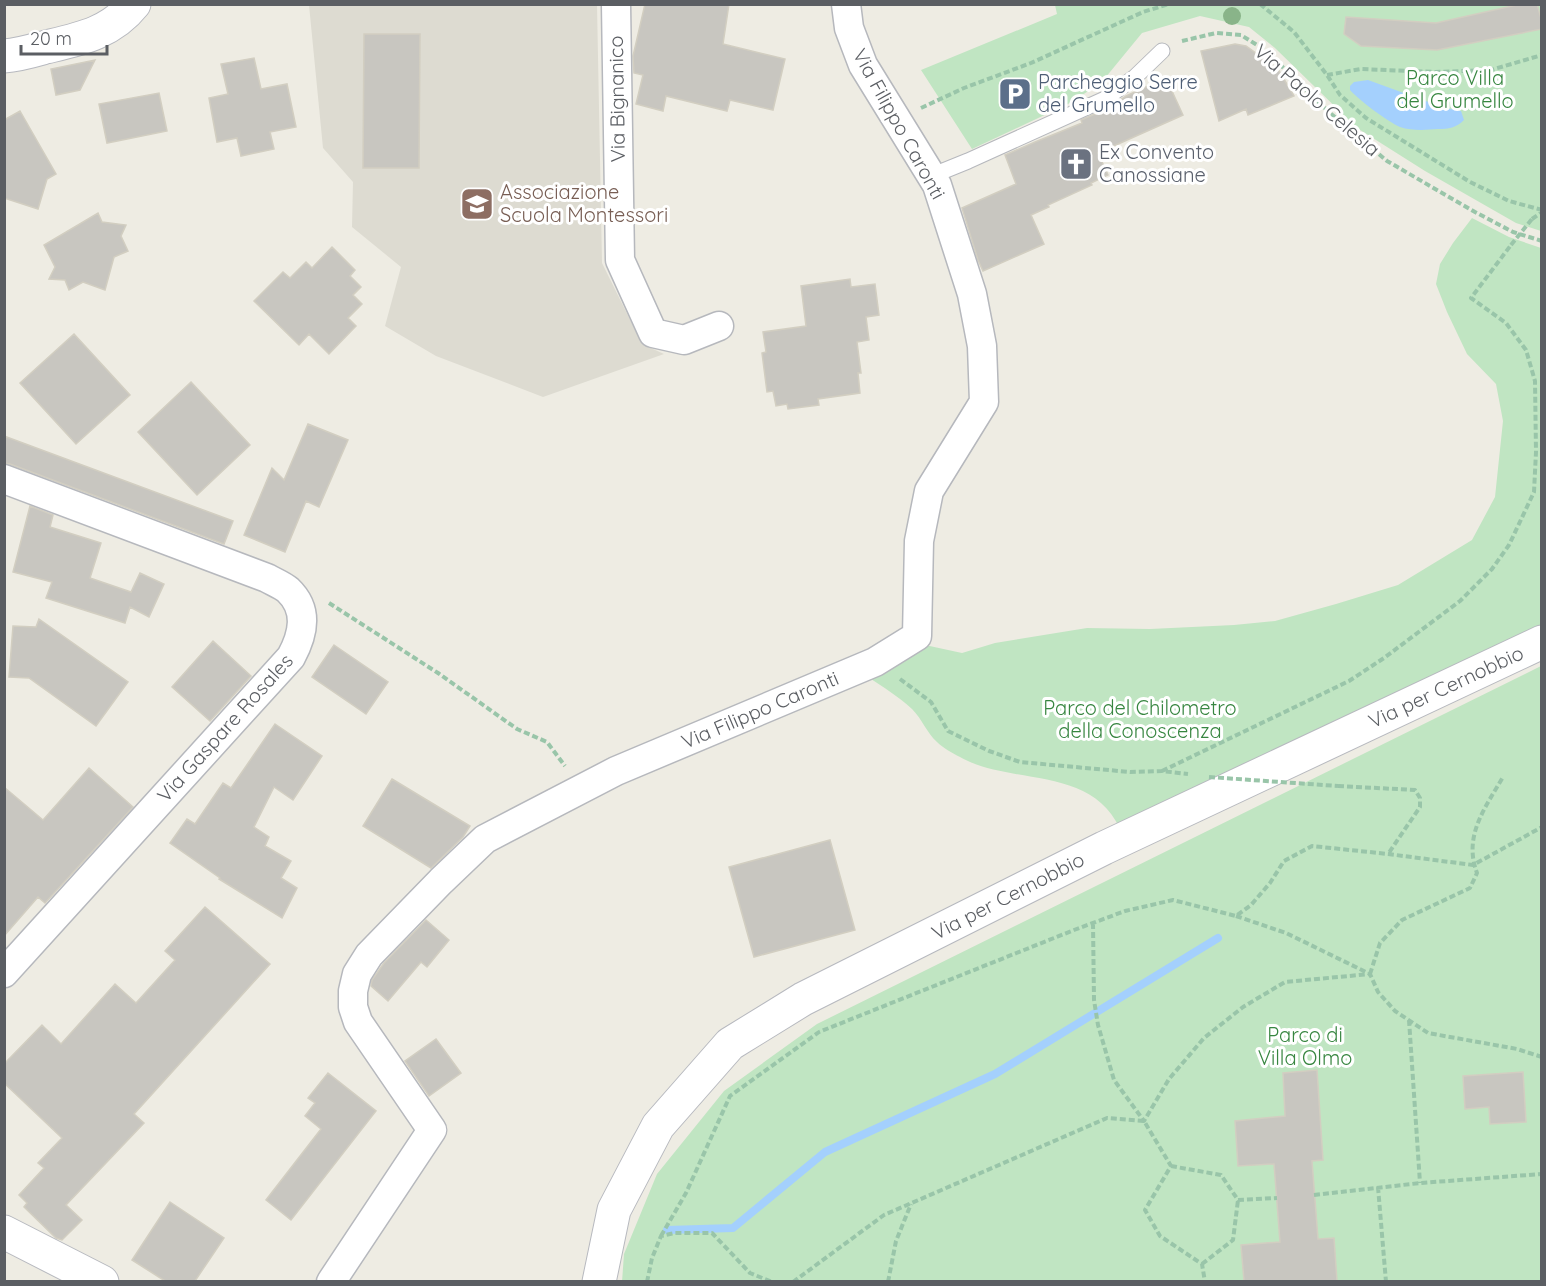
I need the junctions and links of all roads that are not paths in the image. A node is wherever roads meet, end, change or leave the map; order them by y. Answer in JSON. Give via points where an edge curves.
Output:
{"nodes":[{"id":1,"x":134,"y":4,"type":"edge"},
{"id":2,"x":616,"y":4,"type":"edge"},
{"id":3,"x":846,"y":4,"type":"edge"},
{"id":4,"x":1162,"y":51,"type":"road end"},
{"id":5,"x":4,"y":56,"type":"edge"},
{"id":6,"x":931,"y":176,"type":"junction"},
{"id":7,"x":719,"y":326,"type":"dead end"},
{"id":8,"x":4,"y":480,"type":"edge"},
{"id":9,"x":1542,"y":642,"type":"edge"},
{"id":10,"x":4,"y":973,"type":"edge"},
{"id":11,"x":4,"y":1232,"type":"edge"},
{"id":12,"x":102,"y":1281,"type":"edge"},
{"id":13,"x":331,"y":1281,"type":"edge"},
{"id":14,"x":599,"y":1281,"type":"edge"}],
"edges":[{"from":1,"to":5,"type":"main road","via":[[108,28],[86,38]]},
{"from":2,"to":7,"type":"street","name":"Via Bignanico","via":[[620,260],[653,333],[684,340]]},
{"from":3,"to":6,"type":"street","name":"Via Filippo Caronti","via":[[849,28],[863,65]]},
{"from":4,"to":6,"type":"lane","via":[[1104,99]]},
{"from":6,"to":13,"type":"street","name":"Via Filippo Caronti","via":[[972,294],[982,346],[984,402],[929,491],[919,541],[917,636],[882,658],[627,766],[485,839],[369,955],[357,974],[353,992],[358,1022],[432,1130]]},
{"from":8,"to":10,"type":"street","name":"Via Gaspare Rosales","via":[[267,578],[287,590],[302,613],[299,642],[291,657]]},
{"from":9,"to":14,"type":"main road","name":"Via per Cernobbio","via":[[1104,848],[803,999],[730,1044],[658,1126],[614,1210]]},
{"from":11,"to":12,"type":"main road"}]}
